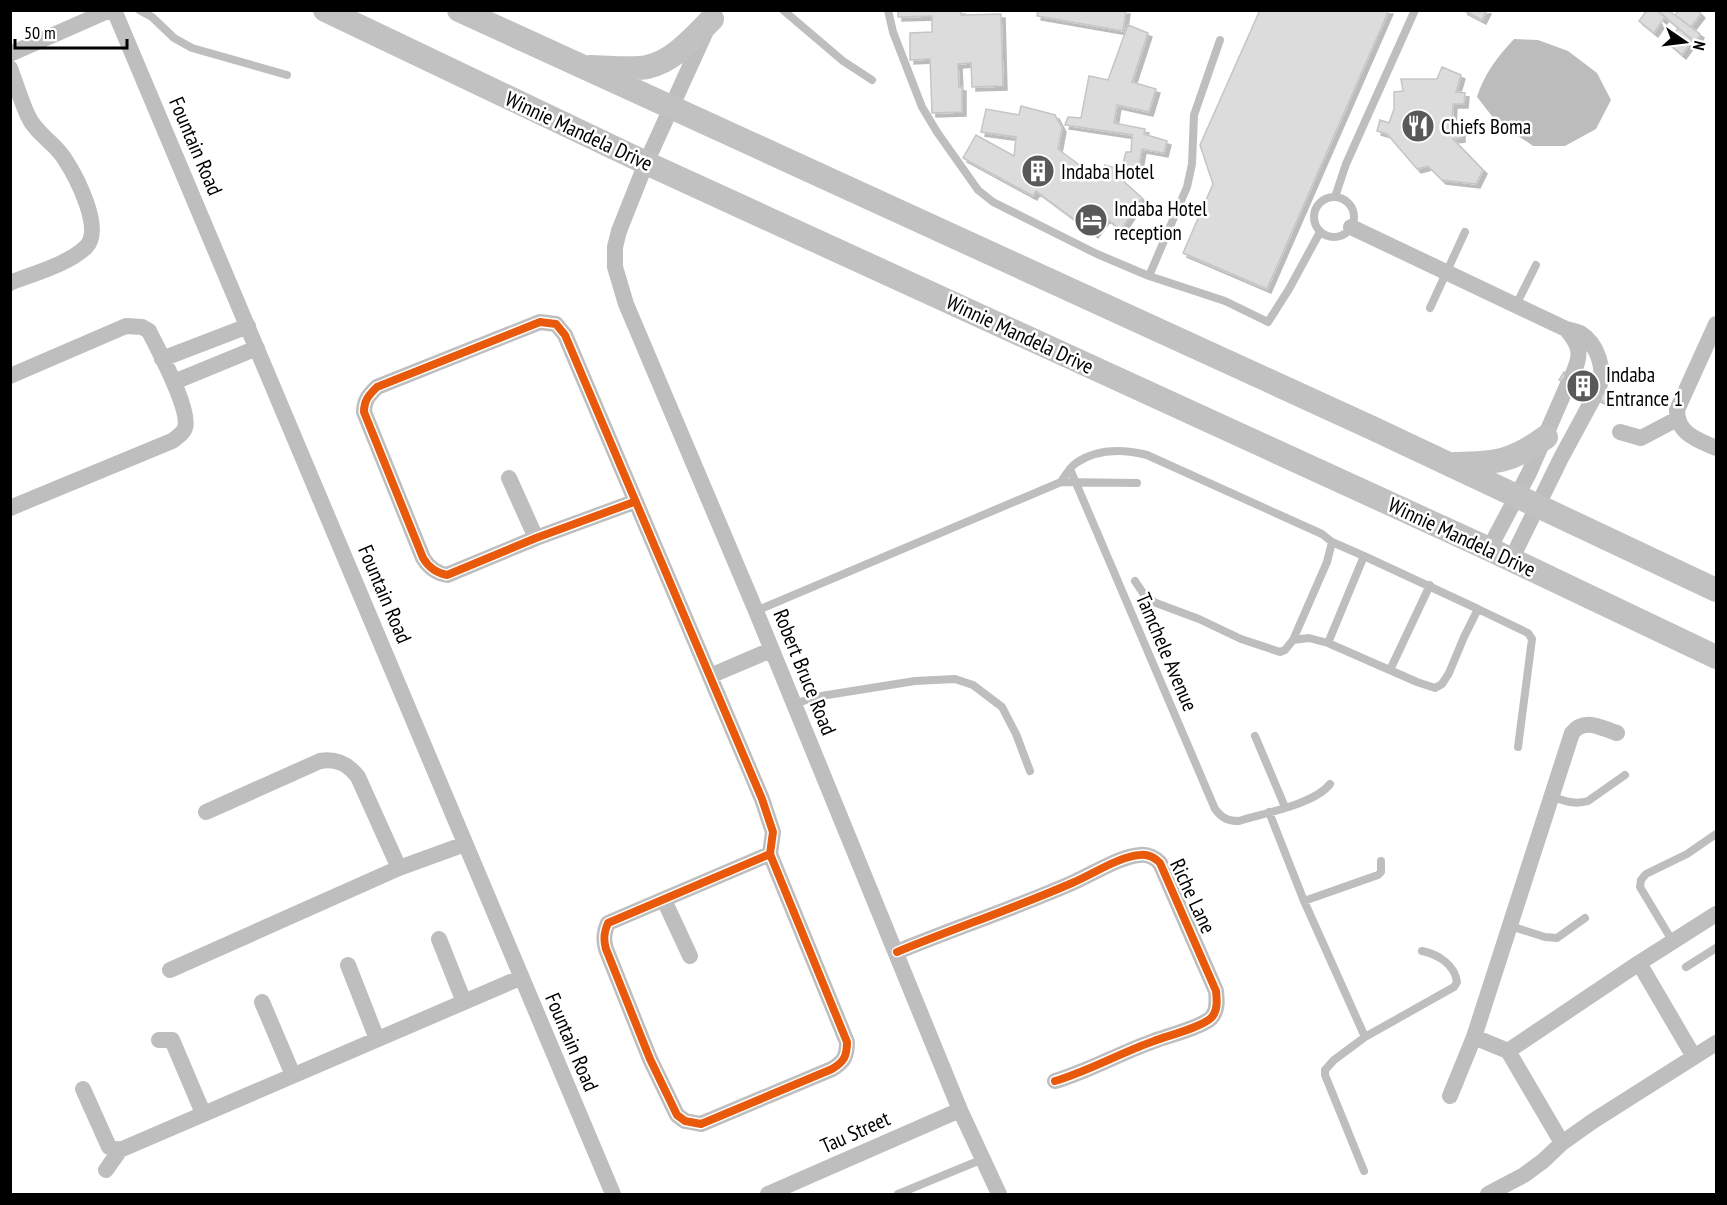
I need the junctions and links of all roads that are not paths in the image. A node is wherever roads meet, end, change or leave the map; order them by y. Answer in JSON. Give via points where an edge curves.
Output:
{"nodes":[{"id":1,"x":112,"y":10,"type":"edge"},
{"id":2,"x":139,"y":10,"type":"edge"},
{"id":3,"x":325,"y":10,"type":"edge"},
{"id":4,"x":459,"y":10,"type":"edge"},
{"id":5,"x":783,"y":10,"type":"edge"},
{"id":6,"x":888,"y":10,"type":"edge"},
{"id":7,"x":1415,"y":10,"type":"edge"},
{"id":8,"x":714,"y":15,"type":"edge"},
{"id":9,"x":1220,"y":40,"type":"dead end"},
{"id":10,"x":10,"y":54,"type":"edge"},
{"id":11,"x":582,"y":67,"type":"junction"},
{"id":12,"x":10,"y":68,"type":"edge"},
{"id":13,"x":287,"y":75,"type":"dead end"},
{"id":14,"x":872,"y":80,"type":"dead end"},
{"id":15,"x":670,"y":108,"type":"junction"},
{"id":16,"x":645,"y":163,"type":"junction"},
{"id":17,"x":1335,"y":197,"type":"junction"},
{"id":18,"x":1351,"y":227,"type":"junction"},
{"id":19,"x":1320,"y":231,"type":"junction"},
{"id":20,"x":1465,"y":232,"type":"dead end"},
{"id":21,"x":1536,"y":265,"type":"dead end"},
{"id":22,"x":1446,"y":272,"type":"junction"},
{"id":23,"x":1149,"y":276,"type":"junction"},
{"id":24,"x":10,"y":283,"type":"edge"},
{"id":25,"x":1516,"y":305,"type":"junction"},
{"id":26,"x":1430,"y":308,"type":"dead end"},
{"id":27,"x":1716,"y":324,"type":"edge"},
{"id":28,"x":248,"y":326,"type":"junction"},
{"id":29,"x":1566,"y":328,"type":"junction"},
{"id":30,"x":257,"y":348,"type":"junction"},
{"id":31,"x":162,"y":359,"type":"junction"},
{"id":32,"x":10,"y":376,"type":"edge"},
{"id":33,"x":174,"y":382,"type":"junction"},
{"id":34,"x":1677,"y":419,"type":"junction"},
{"id":35,"x":1620,"y":432,"type":"dead end"},
{"id":36,"x":1546,"y":437,"type":"junction"},
{"id":37,"x":1716,"y":448,"type":"edge"},
{"id":38,"x":1450,"y":464,"type":"junction"},
{"id":39,"x":1070,"y":469,"type":"junction"},
{"id":40,"x":509,"y":478,"type":"dead end"},
{"id":41,"x":1060,"y":482,"type":"junction"},
{"id":42,"x":1075,"y":482,"type":"junction"},
{"id":43,"x":1137,"y":483,"type":"dead end"},
{"id":44,"x":634,"y":501,"type":"junction"},
{"id":45,"x":1528,"y":501,"type":"junction"},
{"id":46,"x":10,"y":508,"type":"edge"},
{"id":47,"x":536,"y":538,"type":"junction"},
{"id":48,"x":1332,"y":542,"type":"junction"},
{"id":49,"x":1489,"y":549,"type":"junction"},
{"id":50,"x":1364,"y":556,"type":"junction"},
{"id":51,"x":1511,"y":560,"type":"junction"},
{"id":52,"x":1135,"y":581,"type":"dead end"},
{"id":53,"x":1430,"y":585,"type":"junction"},
{"id":54,"x":1716,"y":590,"type":"edge"},
{"id":55,"x":1478,"y":609,"type":"junction"},
{"id":56,"x":756,"y":611,"type":"junction"},
{"id":57,"x":1293,"y":640,"type":"junction"},
{"id":58,"x":1328,"y":643,"type":"junction"},
{"id":59,"x":771,"y":650,"type":"junction"},
{"id":60,"x":1716,"y":657,"type":"edge"},
{"id":61,"x":1390,"y":670,"type":"junction"},
{"id":62,"x":710,"y":675,"type":"junction"},
{"id":63,"x":793,"y":704,"type":"junction"},
{"id":64,"x":1617,"y":734,"type":"dead end"},
{"id":65,"x":1255,"y":736,"type":"dead end"},
{"id":66,"x":1518,"y":747,"type":"dead end"},
{"id":67,"x":1030,"y":771,"type":"dead end"},
{"id":68,"x":1625,"y":775,"type":"dead end"},
{"id":69,"x":1330,"y":784,"type":"dead end"},
{"id":70,"x":1552,"y":796,"type":"junction"},
{"id":71,"x":1285,"y":807,"type":"junction"},
{"id":72,"x":206,"y":812,"type":"dead end"},
{"id":73,"x":1269,"y":812,"type":"junction"},
{"id":74,"x":1716,"y":834,"type":"edge"},
{"id":75,"x":465,"y":844,"type":"junction"},
{"id":76,"x":770,"y":854,"type":"junction"},
{"id":77,"x":1381,"y":861,"type":"dead end"},
{"id":78,"x":399,"y":868,"type":"junction"},
{"id":79,"x":664,"y":900,"type":"junction"},
{"id":80,"x":1304,"y":901,"type":"junction"},
{"id":81,"x":1716,"y":914,"type":"edge"},
{"id":82,"x":1586,"y":918,"type":"dead end"},
{"id":83,"x":1510,"y":926,"type":"junction"},
{"id":84,"x":439,"y":939,"type":"dead end"},
{"id":85,"x":1673,"y":942,"type":"junction"},
{"id":86,"x":1716,"y":948,"type":"edge"},
{"id":87,"x":1422,"y":951,"type":"dead end"},
{"id":88,"x":897,"y":952,"type":"junction"},
{"id":89,"x":690,"y":956,"type":"dead end"},
{"id":90,"x":1639,"y":963,"type":"junction"},
{"id":91,"x":348,"y":965,"type":"dead end"},
{"id":92,"x":1686,"y":967,"type":"dead end"},
{"id":93,"x":170,"y":970,"type":"dead end"},
{"id":94,"x":520,"y":978,"type":"junction"},
{"id":95,"x":262,"y":1002,"type":"dead end"},
{"id":96,"x":464,"y":1002,"type":"junction"},
{"id":97,"x":1365,"y":1037,"type":"junction"},
{"id":98,"x":1474,"y":1037,"type":"junction"},
{"id":99,"x":377,"y":1039,"type":"junction"},
{"id":100,"x":159,"y":1040,"type":"dead end"},
{"id":101,"x":1716,"y":1043,"type":"edge"},
{"id":102,"x":1508,"y":1051,"type":"junction"},
{"id":103,"x":1694,"y":1057,"type":"junction"},
{"id":104,"x":292,"y":1075,"type":"junction"},
{"id":105,"x":1054,"y":1081,"type":"dead end"},
{"id":106,"x":83,"y":1089,"type":"dead end"},
{"id":107,"x":1450,"y":1096,"type":"dead end"},
{"id":108,"x":960,"y":1110,"type":"junction"},
{"id":109,"x":203,"y":1113,"type":"junction"},
{"id":110,"x":1562,"y":1143,"type":"junction"},
{"id":111,"x":120,"y":1150,"type":"junction"},
{"id":112,"x":983,"y":1159,"type":"junction"},
{"id":113,"x":106,"y":1170,"type":"dead end"},
{"id":114,"x":1364,"y":1171,"type":"dead end"},
{"id":115,"x":612,"y":1194,"type":"edge"},
{"id":116,"x":768,"y":1194,"type":"edge"},
{"id":117,"x":898,"y":1194,"type":"edge"},
{"id":118,"x":999,"y":1194,"type":"edge"},
{"id":119,"x":1488,"y":1194,"type":"edge"}],
"edges":[{"from":1,"to":10,"type":"street"},
{"from":1,"to":28,"type":"street","name":"Fountain Road"},
{"from":2,"to":13,"type":"lane","via":[[192,48]]},
{"from":3,"to":16,"type":"main road","name":"Winnie Mandela Drive"},
{"from":4,"to":11,"type":"main road"},
{"from":5,"to":14,"type":"lane"},
{"from":6,"to":23,"type":"lane","via":[[922,107],[978,190],[993,202]]},
{"from":7,"to":17,"type":"lane"},
{"from":8,"to":11,"type":"main road","via":[[684,47],[647,67]]},
{"from":8,"to":15,"type":"street","name":"Robert Bruce Road"},
{"from":9,"to":23,"type":"lane","via":[[1194,115],[1192,164],[1186,187]]},
{"from":11,"to":15,"type":"main road"},
{"from":12,"to":24,"type":"street","via":[[28,117],[63,156],[93,225],[87,246],[79,252]]},
{"from":15,"to":16,"type":"street","name":"Robert Bruce Road"},
{"from":15,"to":38,"type":"main road"},
{"from":16,"to":49,"type":"main road","name":"Winnie Mandela Drive"},
{"from":16,"to":56,"type":"street","name":"Robert Bruce Road","via":[[619,231],[615,267],[626,304]]},
{"from":17,"to":18,"type":"lane","via":[[1351,207]]},
{"from":17,"to":19,"type":"lane","via":[[1323,200],[1315,209],[1314,221]]},
{"from":18,"to":19,"type":"lane","via":[[1337,237]]},
{"from":18,"to":22,"type":"street"},
{"from":19,"to":23,"type":"lane","via":[[1268,322],[1224,301]]},
{"from":20,"to":22,"type":"lane"},
{"from":21,"to":25,"type":"lane"},
{"from":22,"to":25,"type":"street"},
{"from":22,"to":26,"type":"lane"},
{"from":25,"to":29,"type":"street"},
{"from":27,"to":34,"type":"street","via":[[1679,403]]},
{"from":28,"to":30,"type":"street","name":"Fountain Road"},
{"from":28,"to":31,"type":"street"},
{"from":29,"to":36,"type":"street","via":[[1576,341],[1580,358]]},
{"from":29,"to":45,"type":"street","via":[[1580,333],[1594,349],[1601,369],[1596,393],[1561,458]]},
{"from":30,"to":33,"type":"street"},
{"from":30,"to":75,"type":"street","name":"Fountain Road"},
{"from":31,"to":32,"type":"street","via":[[149,331],[126,326]]},
{"from":31,"to":33,"type":"street"},
{"from":33,"to":46,"type":"street","via":[[185,413],[182,434]]},
{"from":34,"to":35,"type":"street","via":[[1641,438]]},
{"from":34,"to":37,"type":"street","via":[[1684,432]]},
{"from":36,"to":38,"type":"main road","via":[[1513,458]]},
{"from":36,"to":45,"type":"street"},
{"from":38,"to":45,"type":"main road"},
{"from":39,"to":41,"type":"lane"},
{"from":39,"to":42,"type":"lane","name":"Tamchele Avenue"},
{"from":39,"to":48,"type":"lane","via":[[1105,451],[1128,450],[1147,455]]},
{"from":40,"to":47,"type":"street"},
{"from":41,"to":42,"type":"lane"},
{"from":41,"to":56,"type":"lane"},
{"from":42,"to":43,"type":"lane"},
{"from":42,"to":73,"type":"lane","name":"Tamchele Avenue","via":[[1215,809],[1230,821]]},
{"from":44,"to":47,"type":"street"},
{"from":44,"to":47,"type":"street","via":[[565,335],[555,324],[540,322],[377,387],[367,397],[364,412],[428,565],[447,575]]},
{"from":44,"to":62,"type":"street"},
{"from":45,"to":49,"type":"street"},
{"from":45,"to":51,"type":"street"},
{"from":45,"to":54,"type":"main road"},
{"from":48,"to":50,"type":"lane"},
{"from":48,"to":57,"type":"lane"},
{"from":49,"to":51,"type":"main road","name":"Winnie Mandela Drive"},
{"from":50,"to":53,"type":"lane"},
{"from":50,"to":58,"type":"lane"},
{"from":51,"to":60,"type":"main road","name":"Winnie Mandela Drive"},
{"from":52,"to":57,"type":"lane","via":[[1145,596],[1156,603],[1241,639],[1280,652]]},
{"from":53,"to":55,"type":"lane"},
{"from":53,"to":61,"type":"lane"},
{"from":55,"to":61,"type":"lane","via":[[1442,684],[1435,688]]},
{"from":55,"to":66,"type":"lane","via":[[1528,633],[1532,639]]},
{"from":56,"to":59,"type":"street","name":"Robert Bruce Road"},
{"from":57,"to":58,"type":"lane","via":[[1309,638]]},
{"from":58,"to":61,"type":"lane"},
{"from":59,"to":62,"type":"street"},
{"from":59,"to":63,"type":"street","name":"Robert Bruce Road"},
{"from":62,"to":76,"type":"street","via":[[762,799],[773,832]]},
{"from":63,"to":67,"type":"lane","via":[[915,681],[955,679],[973,686],[1002,707]]},
{"from":63,"to":88,"type":"street","name":"Robert Bruce Road"},
{"from":64,"to":70,"type":"street","via":[[1591,725],[1578,726],[1572,733]]},
{"from":65,"to":71,"type":"lane"},
{"from":68,"to":70,"type":"lane","via":[[1588,801],[1574,804]]},
{"from":69,"to":71,"type":"lane","via":[[1308,801]]},
{"from":70,"to":83,"type":"street"},
{"from":71,"to":73,"type":"lane"},
{"from":72,"to":78,"type":"street","via":[[320,762],[338,761],[358,777]]},
{"from":73,"to":80,"type":"lane"},
{"from":74,"to":85,"type":"lane","via":[[1641,880],[1640,887]]},
{"from":75,"to":78,"type":"street"},
{"from":75,"to":94,"type":"street","name":"Fountain Road"},
{"from":76,"to":79,"type":"street"},
{"from":76,"to":79,"type":"street","via":[[847,1042],[846,1057],[832,1070],[701,1124],[677,1115],[650,1059],[603,940],[608,923]]},
{"from":77,"to":80,"type":"lane","via":[[1378,875]]},
{"from":78,"to":93,"type":"street"},
{"from":79,"to":89,"type":"street"},
{"from":80,"to":97,"type":"lane"},
{"from":81,"to":85,"type":"street"},
{"from":82,"to":83,"type":"lane","via":[[1557,938]]},
{"from":83,"to":98,"type":"street"},
{"from":84,"to":96,"type":"street"},
{"from":85,"to":90,"type":"street"},
{"from":86,"to":92,"type":"lane"},
{"from":87,"to":97,"type":"lane","via":[[1432,952],[1444,961],[1455,974],[1456,984]]},
{"from":88,"to":105,"type":"street","name":"Riche Lane","via":[[1070,885],[1105,867],[1138,855],[1155,858],[1216,991],[1216,1009],[1211,1018],[1178,1033]]},
{"from":88,"to":108,"type":"street","name":"Robert Bruce Road"},
{"from":90,"to":102,"type":"street"},
{"from":90,"to":103,"type":"street"},
{"from":91,"to":99,"type":"street"},
{"from":94,"to":96,"type":"street"},
{"from":94,"to":115,"type":"street","name":"Fountain Road"},
{"from":95,"to":104,"type":"street"},
{"from":96,"to":99,"type":"street"},
{"from":97,"to":114,"type":"lane","via":[[1325,1070]]},
{"from":98,"to":102,"type":"street"},
{"from":98,"to":107,"type":"street"},
{"from":99,"to":104,"type":"street"},
{"from":100,"to":109,"type":"street","via":[[172,1040]]},
{"from":101,"to":103,"type":"street"},
{"from":102,"to":110,"type":"street"},
{"from":103,"to":110,"type":"street"},
{"from":104,"to":109,"type":"street"},
{"from":106,"to":111,"type":"street","via":[[109,1147]]},
{"from":108,"to":112,"type":"street","name":"Robert Bruce Road"},
{"from":108,"to":116,"type":"street","name":"Tau Street"},
{"from":109,"to":111,"type":"street"},
{"from":110,"to":119,"type":"street","via":[[1524,1175]]},
{"from":111,"to":113,"type":"street"},
{"from":112,"to":117,"type":"lane"},
{"from":112,"to":118,"type":"street","name":"Robert Bruce Road"}]}
